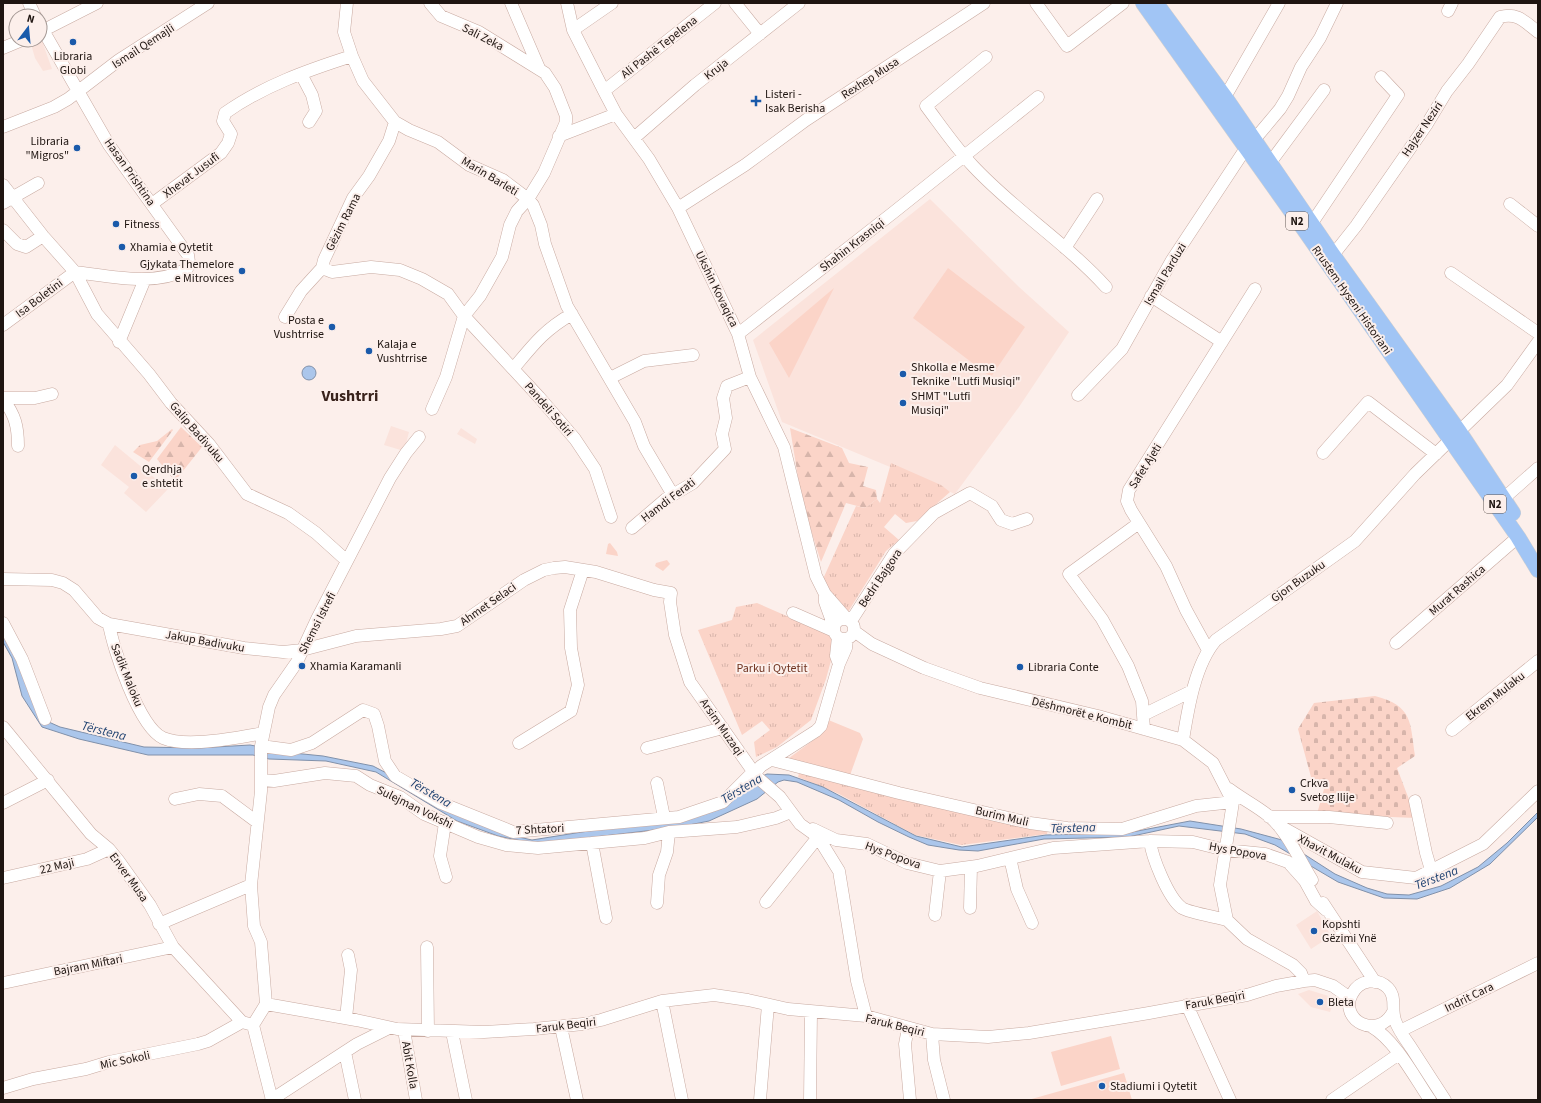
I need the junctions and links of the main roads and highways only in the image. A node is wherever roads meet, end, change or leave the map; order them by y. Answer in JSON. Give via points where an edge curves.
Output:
{"nodes":[{"id":1,"x":1143,"y":3,"type":"edge"},
{"id":2,"x":1156,"y":3,"type":"edge"},
{"id":3,"x":1250,"y":144,"type":"junction"},
{"id":4,"x":1455,"y":436,"type":"junction"},
{"id":5,"x":1538,"y":551,"type":"edge"},
{"id":6,"x":1538,"y":570,"type":"edge"}],
"edges":[{"from":1,"to":3,"type":"main road","name":"Rrustem Hyseni Historiani","number":"N2"},
{"from":2,"to":3,"type":"main road","name":"Rrustem Hyseni Historiani","number":"N2","via":[[1225,97]]},
{"from":3,"to":4,"type":"main road","name":"Rrustem Hyseni Historiani","number":"N2"},
{"from":3,"to":4,"type":"main road","name":"Rrustem Hyseni Historiani","number":"N2","via":[[1270,163]]},
{"from":4,"to":5,"type":"main road","number":"N2","via":[[1503,498]]},
{"from":4,"to":6,"type":"main road","number":"N2"}]}
